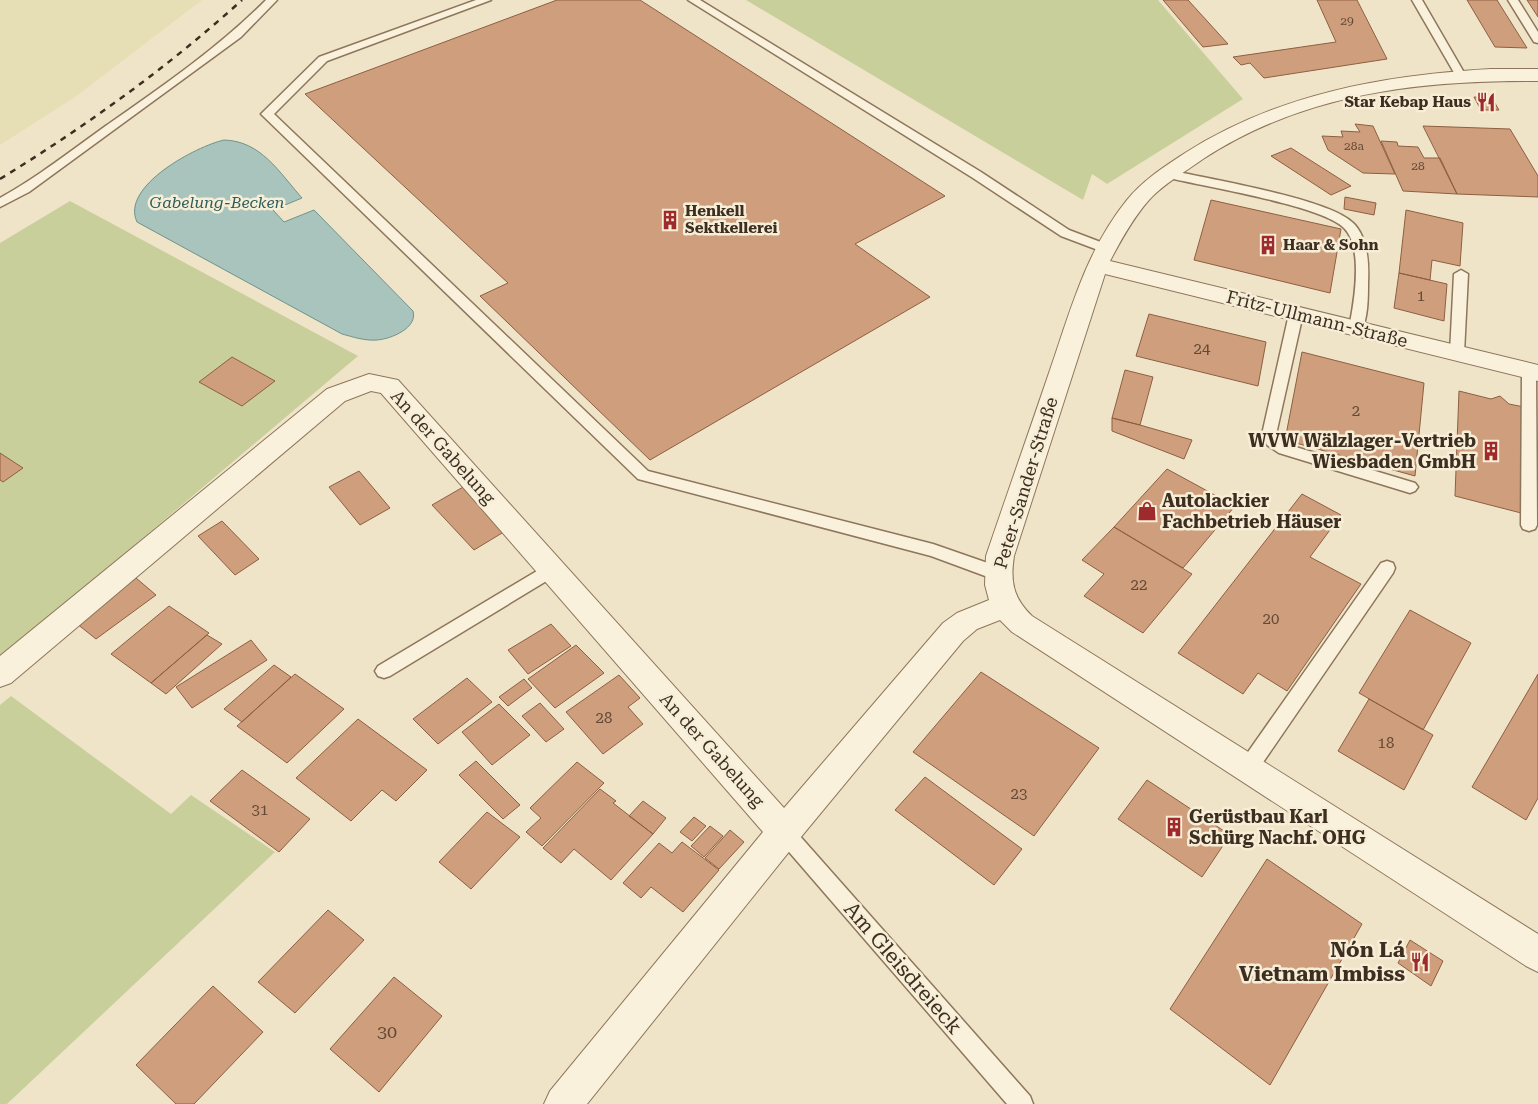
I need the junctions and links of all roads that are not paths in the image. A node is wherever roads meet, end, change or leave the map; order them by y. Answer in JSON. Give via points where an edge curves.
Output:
{"nodes":[{"id":1,"x":272,"y":0,"type":"edge"},
{"id":2,"x":486,"y":0,"type":"edge"},
{"id":3,"x":693,"y":0,"type":"edge"},
{"id":4,"x":1417,"y":0,"type":"edge"},
{"id":5,"x":1513,"y":0,"type":"edge"},
{"id":6,"x":1538,"y":40,"type":"edge"},
{"id":7,"x":1538,"y":75,"type":"edge"},
{"id":8,"x":1461,"y":76,"type":"junction"},
{"id":9,"x":1169,"y":174,"type":"junction"},
{"id":10,"x":0,"y":204,"type":"edge"},
{"id":11,"x":1101,"y":257,"type":"junction"},
{"id":12,"x":1461,"y":274,"type":"dead end"},
{"id":13,"x":1296,"y":314,"type":"junction"},
{"id":14,"x":1356,"y":328,"type":"junction"},
{"id":15,"x":1457,"y":353,"type":"junction"},
{"id":16,"x":1534,"y":372,"type":"edge"},
{"id":17,"x":1410,"y":487,"type":"dead end"},
{"id":18,"x":1529,"y":525,"type":"dead end"},
{"id":19,"x":1387,"y":568,"type":"dead end"},
{"id":20,"x":552,"y":569,"type":"junction"},
{"id":21,"x":996,"y":573,"type":"junction"},
{"id":22,"x":1004,"y":606,"type":"junction"},
{"id":23,"x":384,"y":671,"type":"dead end"},
{"id":24,"x":0,"y":674,"type":"edge"},
{"id":25,"x":1248,"y":768,"type":"junction"},
{"id":26,"x":784,"y":832,"type":"junction"},
{"id":27,"x":1538,"y":954,"type":"edge"},
{"id":28,"x":563,"y":1104,"type":"edge"},
{"id":29,"x":1022,"y":1104,"type":"edge"}],
"edges":[{"from":1,"to":10,"type":"lane","via":[[237,35],[139,108]]},
{"from":2,"to":21,"type":"lane","via":[[323,59],[267,114],[643,475],[933,550]]},
{"from":3,"to":11,"type":"lane","via":[[977,175]]},
{"from":4,"to":8,"type":"lane"},
{"from":5,"to":6,"type":"lane"},
{"from":7,"to":8,"type":"street","name":"Peter-Sander-Straße"},
{"from":8,"to":9,"type":"street","name":"Peter-Sander-Straße","via":[[1382,84],[1274,113],[1204,148]]},
{"from":9,"to":11,"type":"street","name":"Peter-Sander-Straße","via":[[1143,194]]},
{"from":9,"to":14,"type":"lane","via":[[1323,212],[1347,224],[1358,240],[1361,260]]},
{"from":11,"to":13,"type":"street","name":"Fritz-Ullmann-Straße"},
{"from":11,"to":21,"type":"street","name":"Peter-Sander-Straße"},
{"from":12,"to":15,"type":"lane"},
{"from":13,"to":14,"type":"street","name":"Fritz-Ullmann-Straße"},
{"from":13,"to":17,"type":"lane","via":[[1270,430],[1272,441],[1284,448]]},
{"from":14,"to":15,"type":"street","name":"Fritz-Ullmann-Straße"},
{"from":15,"to":16,"type":"street","name":"Fritz-Ullmann-Straße"},
{"from":16,"to":18,"type":"lane"},
{"from":19,"to":25,"type":"lane"},
{"from":20,"to":23,"type":"lane"},
{"from":20,"to":24,"type":"street","name":"An der Gabelung","via":[[389,386],[369,382],[336,395]]},
{"from":20,"to":26,"type":"street","name":"An der Gabelung"},
{"from":21,"to":22,"type":"street","name":"Peter-Sander-Straße"},
{"from":22,"to":25,"type":"street","via":[[1022,624]]},
{"from":22,"to":26,"type":"street","via":[[967,621],[954,632]]},
{"from":25,"to":27,"type":"street"},
{"from":26,"to":28,"type":"street"},
{"from":26,"to":29,"type":"lane","name":"Am Gleisdreieck"}]}
